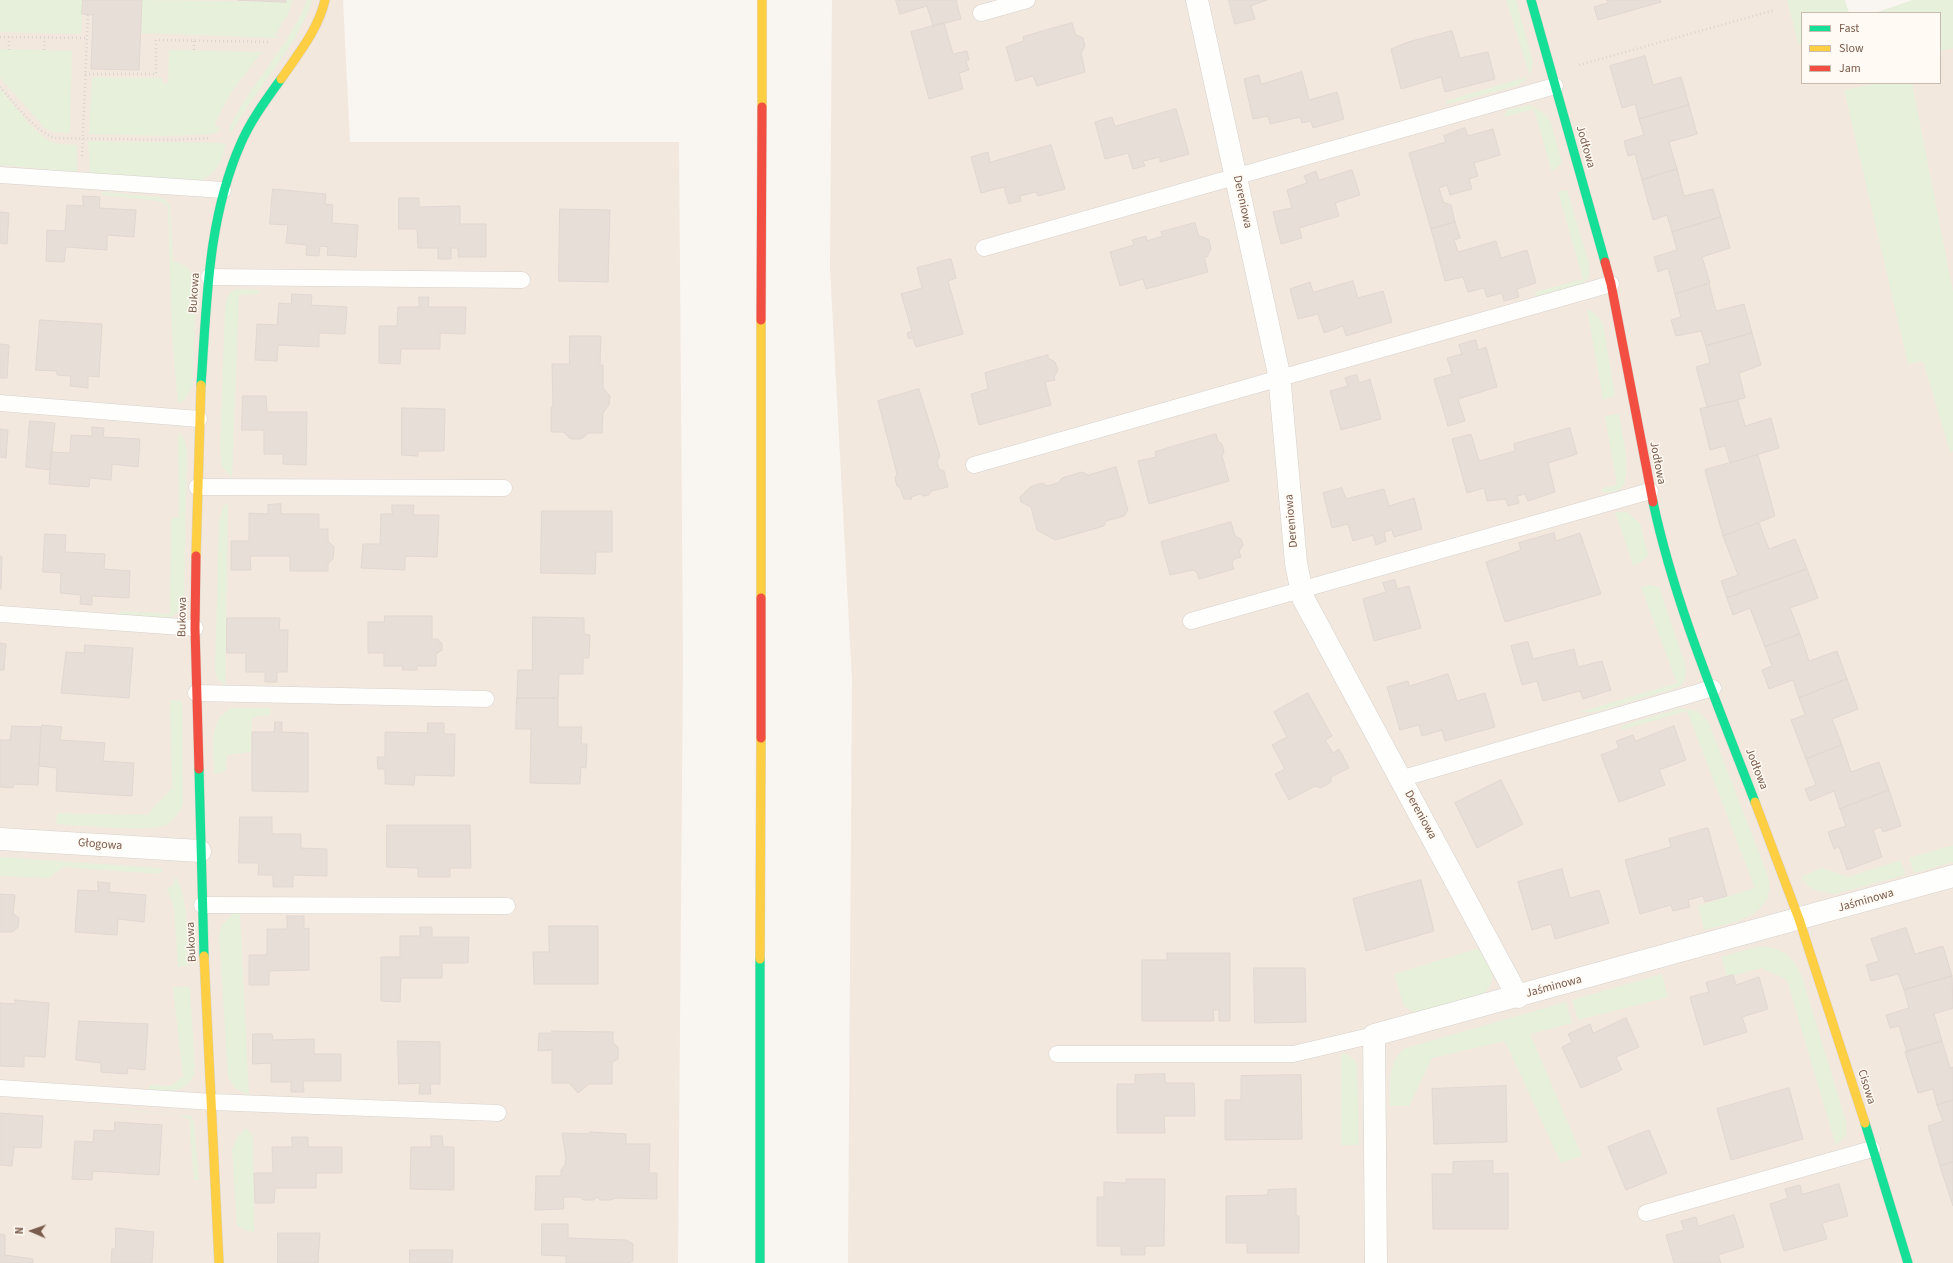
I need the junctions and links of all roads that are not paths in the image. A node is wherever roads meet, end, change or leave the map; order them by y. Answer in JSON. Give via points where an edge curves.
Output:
{"nodes":[{"id":1,"x":325,"y":0,"type":"edge"},
{"id":2,"x":762,"y":0,"type":"edge"},
{"id":3,"x":1027,"y":0,"type":"edge"},
{"id":4,"x":1197,"y":0,"type":"edge"},
{"id":5,"x":1531,"y":0,"type":"edge"},
{"id":6,"x":981,"y":13,"type":"dead end"},
{"id":7,"x":1553,"y":79,"type":"junction"},
{"id":8,"x":0,"y":175,"type":"edge"},
{"id":9,"x":1236,"y":176,"type":"junction"},
{"id":10,"x":223,"y":190,"type":"junction"},
{"id":11,"x":984,"y":248,"type":"dead end"},
{"id":12,"x":209,"y":277,"type":"junction"},
{"id":13,"x":522,"y":280,"type":"dead end"},
{"id":14,"x":1610,"y":284,"type":"junction"},
{"id":15,"x":1280,"y":378,"type":"junction"},
{"id":16,"x":0,"y":403,"type":"edge"},
{"id":17,"x":199,"y":419,"type":"junction"},
{"id":18,"x":974,"y":465,"type":"dead end"},
{"id":19,"x":197,"y":487,"type":"junction"},
{"id":20,"x":504,"y":488,"type":"dead end"},
{"id":21,"x":1650,"y":491,"type":"junction"},
{"id":22,"x":1301,"y":590,"type":"junction"},
{"id":23,"x":0,"y":614,"type":"edge"},
{"id":24,"x":1191,"y":621,"type":"dead end"},
{"id":25,"x":195,"y":628,"type":"junction"},
{"id":26,"x":1713,"y":688,"type":"junction"},
{"id":27,"x":196,"y":693,"type":"junction"},
{"id":28,"x":486,"y":699,"type":"dead end"},
{"id":29,"x":1400,"y":779,"type":"junction"},
{"id":30,"x":0,"y":839,"type":"edge"},
{"id":31,"x":200,"y":851,"type":"junction"},
{"id":32,"x":1953,"y":876,"type":"edge"},
{"id":33,"x":202,"y":905,"type":"junction"},
{"id":34,"x":507,"y":906,"type":"dead end"},
{"id":35,"x":1799,"y":919,"type":"junction"},
{"id":36,"x":1518,"y":997,"type":"junction"},
{"id":37,"x":1374,"y":1035,"type":"junction"},
{"id":38,"x":1057,"y":1054,"type":"dead end"},
{"id":39,"x":0,"y":1088,"type":"edge"},
{"id":40,"x":212,"y":1102,"type":"junction"},
{"id":41,"x":498,"y":1113,"type":"dead end"},
{"id":42,"x":1872,"y":1149,"type":"junction"},
{"id":43,"x":1646,"y":1213,"type":"dead end"},
{"id":44,"x":219,"y":1263,"type":"edge"},
{"id":45,"x":760,"y":1263,"type":"edge"},
{"id":46,"x":1376,"y":1263,"type":"edge"},
{"id":47,"x":1908,"y":1263,"type":"edge"}],
"edges":[{"from":1,"to":10,"type":"street","name":"Bukowa","via":[[321,16],[310,38],[257,113],[241,143]]},
{"from":2,"to":45,"type":"street"},
{"from":3,"to":6,"type":"lane"},
{"from":4,"to":9,"type":"street","name":"Dereniowa"},
{"from":5,"to":7,"type":"street","name":"Jodłowa"},
{"from":7,"to":9,"type":"lane"},
{"from":7,"to":14,"type":"street","name":"Jodłowa"},
{"from":8,"to":10,"type":"lane"},
{"from":9,"to":11,"type":"lane"},
{"from":9,"to":15,"type":"street","name":"Dereniowa"},
{"from":10,"to":12,"type":"street","name":"Bukowa","via":[[211,245]]},
{"from":12,"to":13,"type":"lane"},
{"from":12,"to":17,"type":"street","name":"Bukowa"},
{"from":14,"to":15,"type":"lane"},
{"from":14,"to":21,"type":"street","name":"Jodłowa"},
{"from":15,"to":18,"type":"lane"},
{"from":15,"to":22,"type":"street","name":"Dereniowa","via":[[1296,563]]},
{"from":16,"to":17,"type":"lane"},
{"from":17,"to":19,"type":"street","name":"Bukowa"},
{"from":19,"to":20,"type":"lane"},
{"from":19,"to":25,"type":"street","name":"Bukowa"},
{"from":21,"to":22,"type":"lane"},
{"from":21,"to":26,"type":"street","name":"Jodłowa","via":[[1671,576]]},
{"from":22,"to":24,"type":"lane"},
{"from":22,"to":29,"type":"street","name":"Dereniowa","via":[[1313,618]]},
{"from":23,"to":25,"type":"lane"},
{"from":25,"to":27,"type":"street","name":"Bukowa"},
{"from":26,"to":29,"type":"lane"},
{"from":26,"to":35,"type":"street","name":"Jodłowa"},
{"from":27,"to":28,"type":"lane"},
{"from":27,"to":31,"type":"street","name":"Bukowa"},
{"from":29,"to":36,"type":"street","name":"Dereniowa"},
{"from":30,"to":31,"type":"street","name":"Głogowa"},
{"from":31,"to":33,"type":"street","name":"Bukowa"},
{"from":32,"to":35,"type":"street","name":"Jaśminowa"},
{"from":33,"to":34,"type":"lane"},
{"from":33,"to":40,"type":"street","name":"Bukowa"},
{"from":35,"to":36,"type":"street","name":"Jaśminowa"},
{"from":35,"to":42,"type":"street","name":"Cisowa"},
{"from":36,"to":37,"type":"street","name":"Jaśminowa"},
{"from":37,"to":38,"type":"lane","via":[[1293,1054]]},
{"from":37,"to":46,"type":"street"},
{"from":39,"to":40,"type":"lane"},
{"from":40,"to":41,"type":"lane"},
{"from":40,"to":44,"type":"street","name":"Bukowa"},
{"from":42,"to":43,"type":"lane"},
{"from":42,"to":47,"type":"street","name":"Cisowa"}]}
